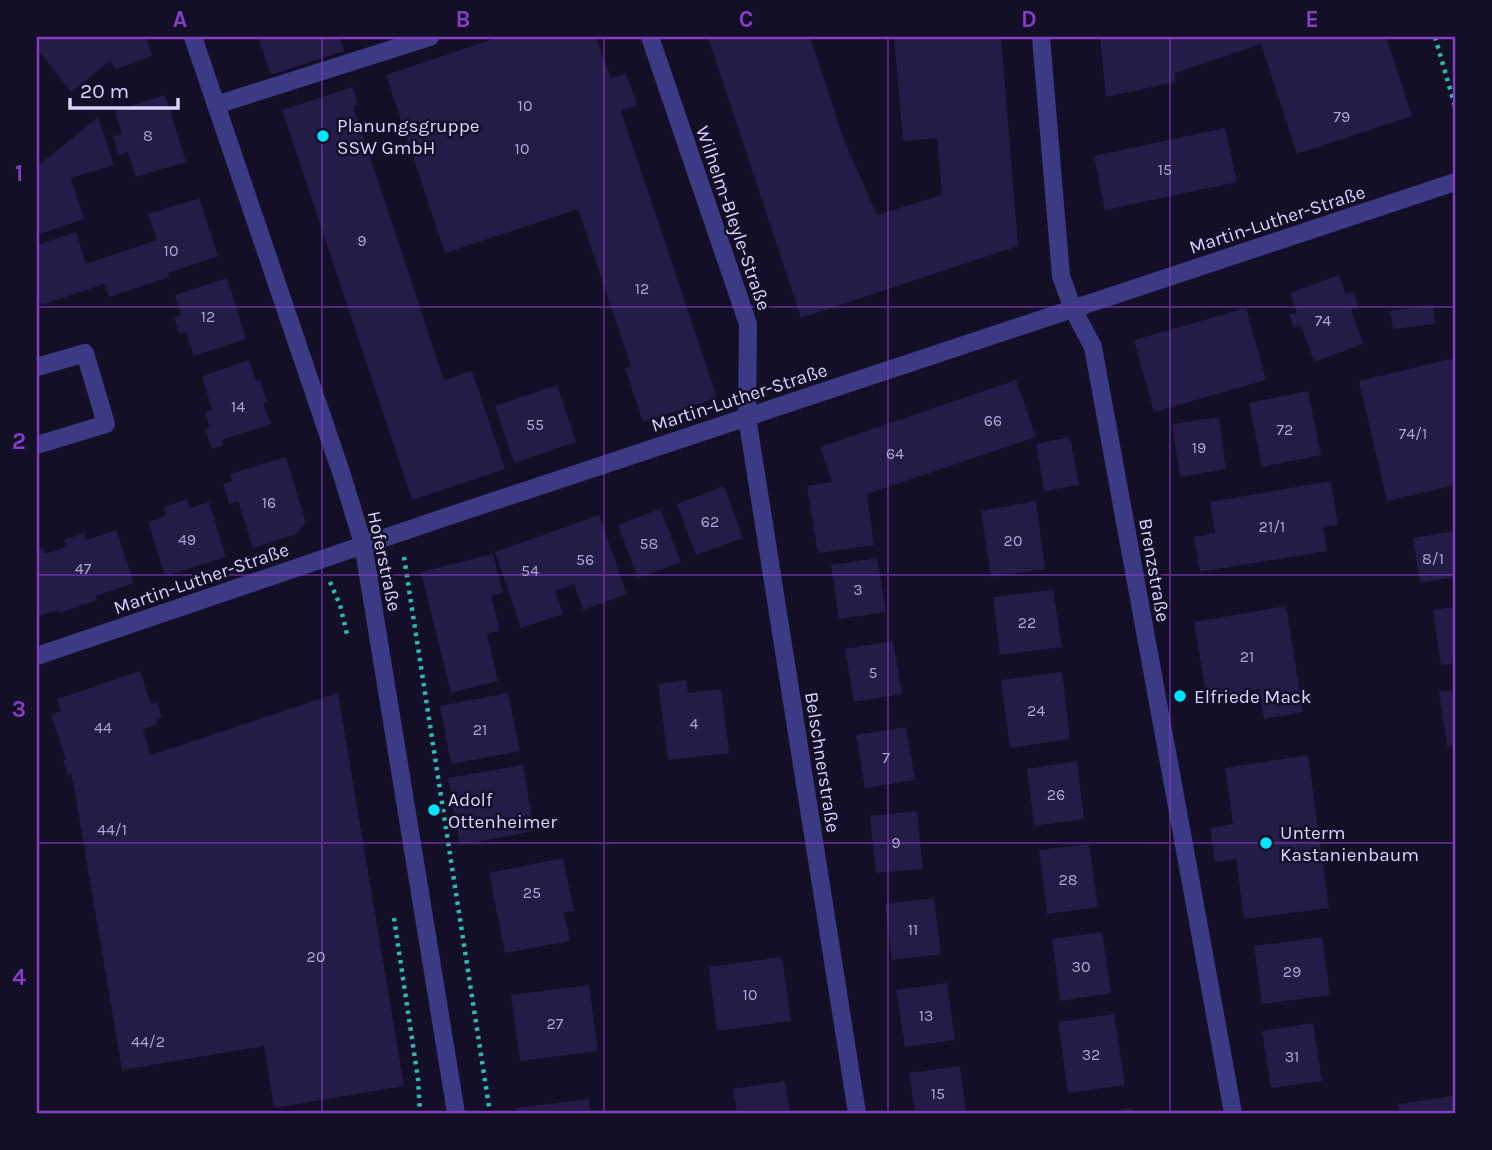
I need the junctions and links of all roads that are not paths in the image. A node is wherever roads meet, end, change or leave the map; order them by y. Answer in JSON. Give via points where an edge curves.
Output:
{"nodes":[{"id":1,"x":192,"y":37,"type":"edge"},
{"id":2,"x":429,"y":37,"type":"edge"},
{"id":3,"x":650,"y":37,"type":"edge"},
{"id":4,"x":1041,"y":37,"type":"edge"},
{"id":5,"x":216,"y":105,"type":"junction"},
{"id":6,"x":1455,"y":182,"type":"edge"},
{"id":7,"x":1073,"y":309,"type":"junction"},
{"id":8,"x":37,"y":367,"type":"edge"},
{"id":9,"x":747,"y":417,"type":"junction"},
{"id":10,"x":37,"y":445,"type":"edge"},
{"id":11,"x":363,"y":544,"type":"junction"},
{"id":12,"x":37,"y":656,"type":"edge"},
{"id":13,"x":456,"y":1113,"type":"edge"},
{"id":14,"x":858,"y":1113,"type":"edge"},
{"id":15,"x":1233,"y":1113,"type":"edge"}],
"edges":[{"from":1,"to":5,"type":"street","name":"Hoferstraße"},
{"from":2,"to":5,"type":"street"},
{"from":3,"to":9,"type":"street","name":"Wilhelm-Bleyle-Straße","via":[[748,324]]},
{"from":4,"to":7,"type":"street","name":"Brenzstraße","via":[[1061,276]]},
{"from":5,"to":11,"type":"street","name":"Hoferstraße"},
{"from":6,"to":7,"type":"street","name":"Martin-Luther-Straße"},
{"from":7,"to":9,"type":"street","name":"Martin-Luther-Straße"},
{"from":7,"to":15,"type":"street","name":"Brenzstraße","via":[[1093,346]]},
{"from":8,"to":10,"type":"street","via":[[85,353],[106,424]]},
{"from":9,"to":11,"type":"street","name":"Martin-Luther-Straße"},
{"from":9,"to":14,"type":"street","name":"Belschnerstraße"},
{"from":11,"to":12,"type":"street","name":"Martin-Luther-Straße"},
{"from":11,"to":13,"type":"street","name":"Hoferstraße"}]}
